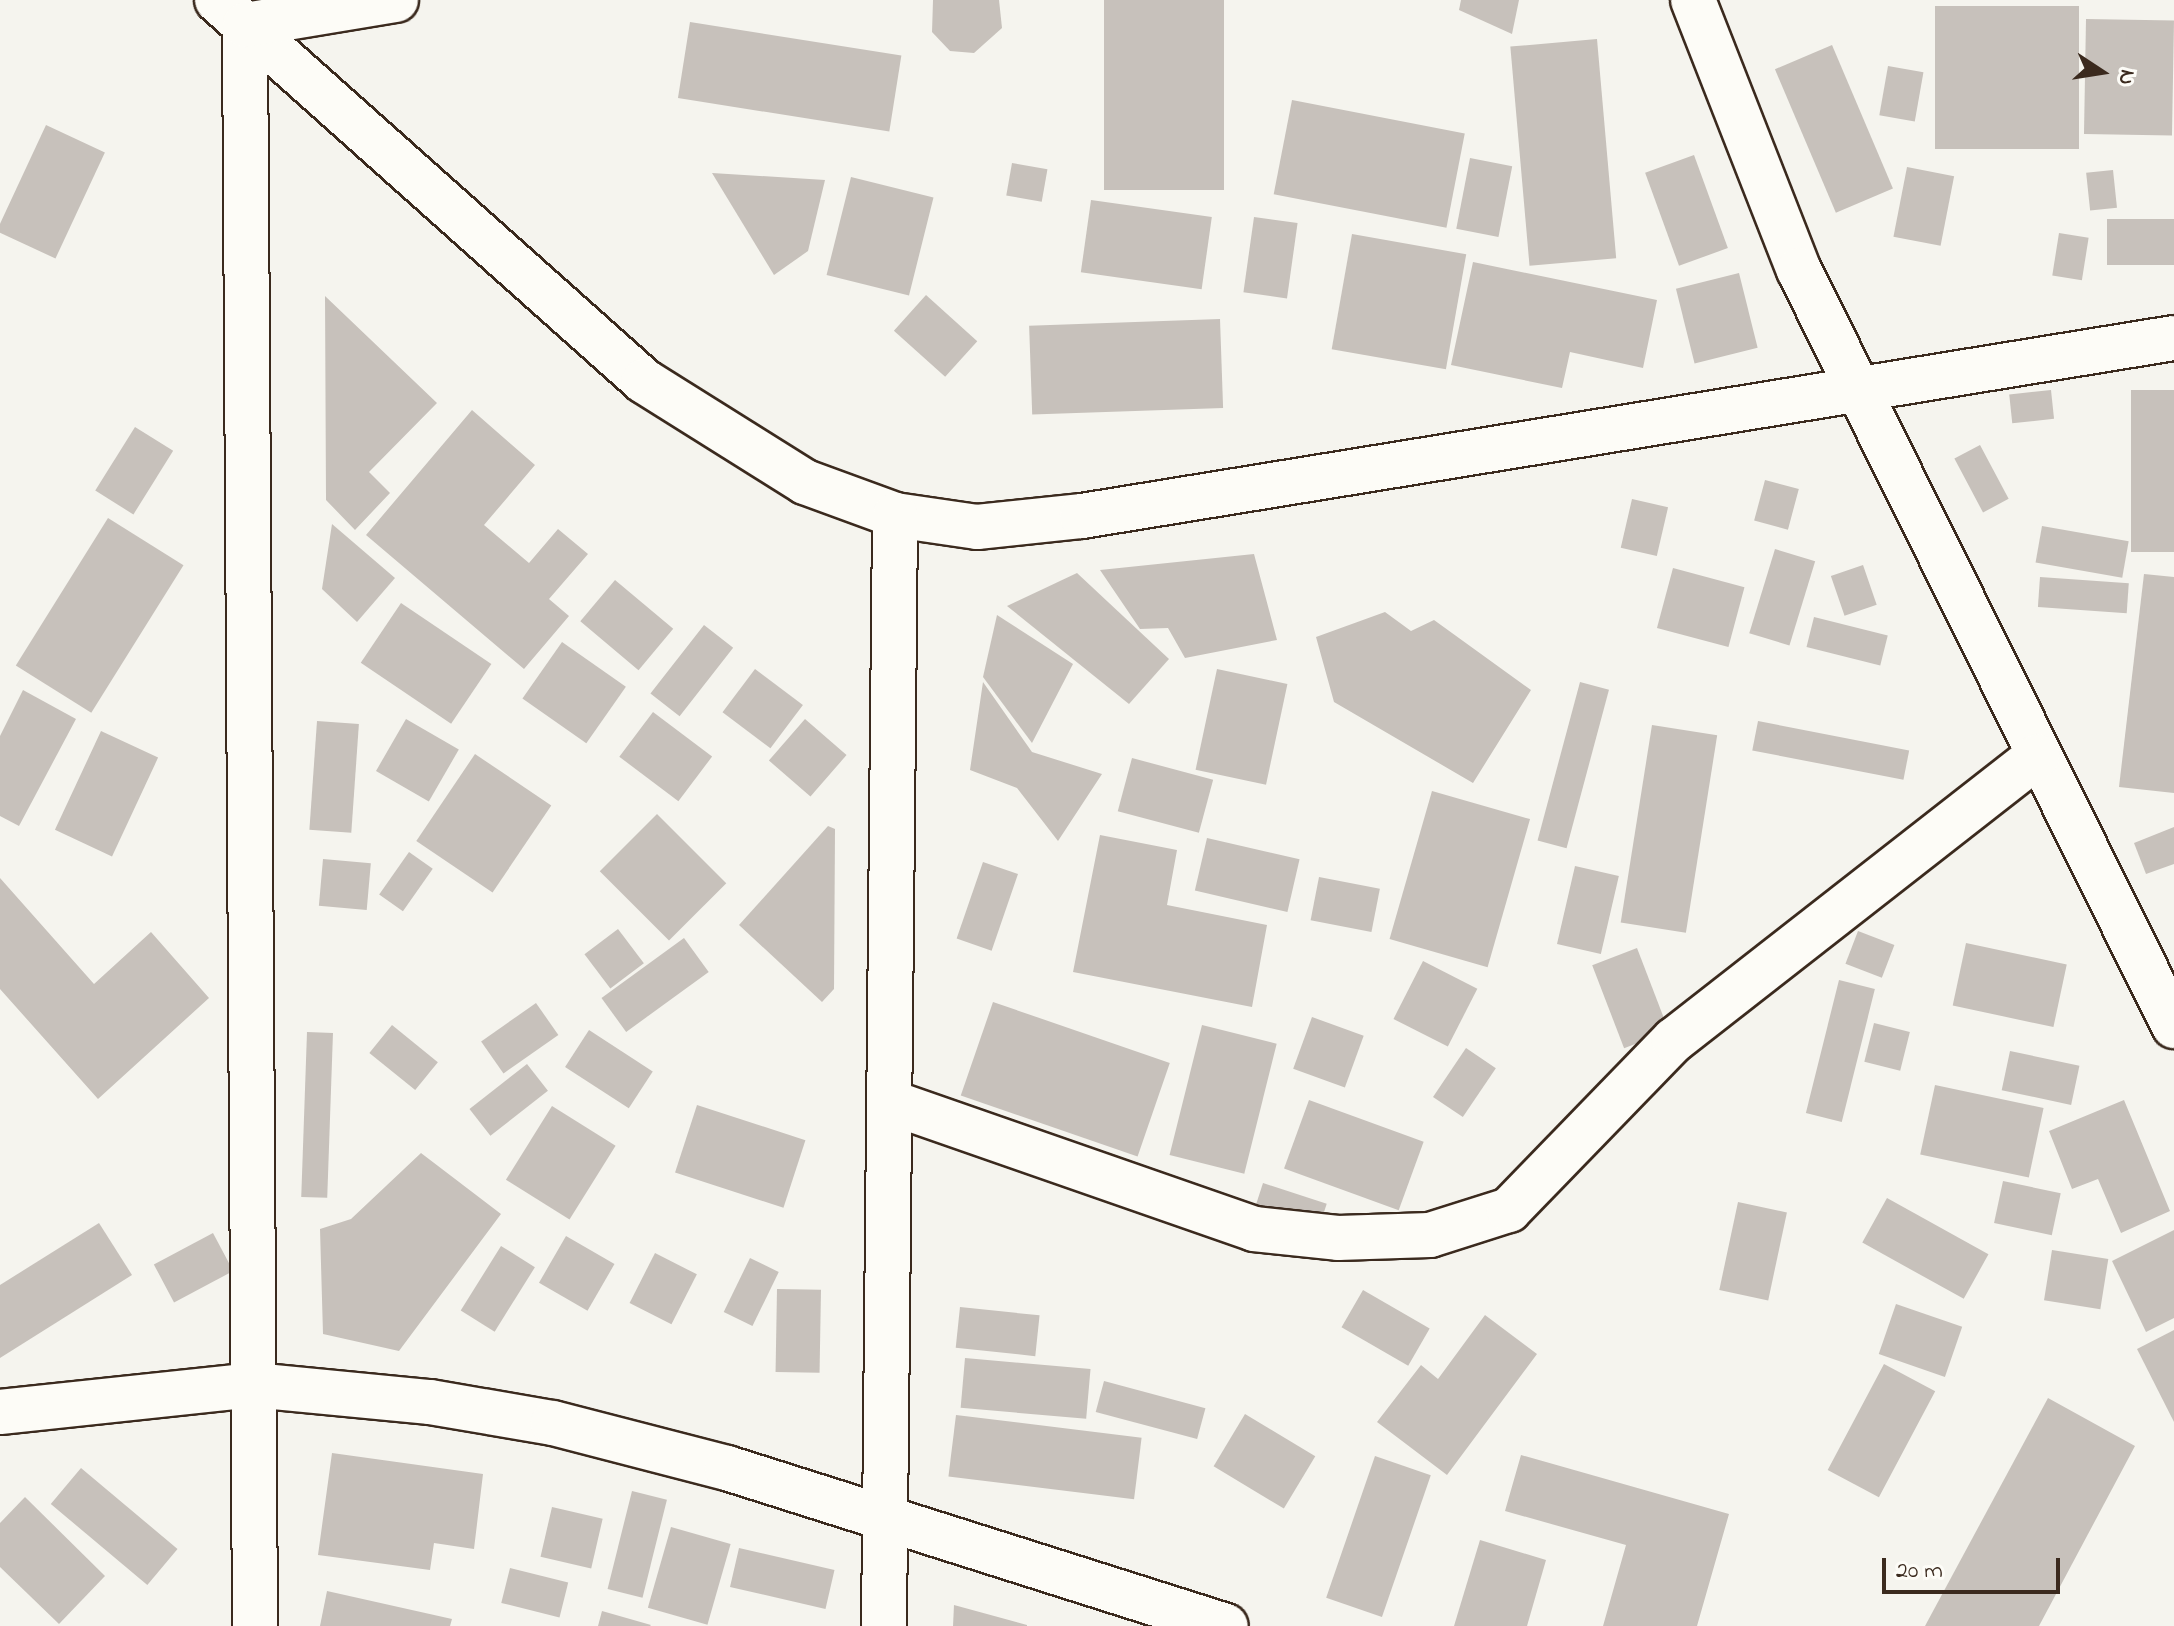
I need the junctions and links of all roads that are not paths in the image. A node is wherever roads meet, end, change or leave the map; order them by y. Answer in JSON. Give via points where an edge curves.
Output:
{"nodes":[{"id":1,"x":396,"y":0,"type":"edge"},
{"id":2,"x":1693,"y":0,"type":"edge"},
{"id":3,"x":231,"y":13,"type":"edge"},
{"id":4,"x":2174,"y":338,"type":"edge"},
{"id":5,"x":1854,"y":384,"type":"junction"},
{"id":6,"x":895,"y":515,"type":"junction"},
{"id":7,"x":2037,"y":756,"type":"junction"},
{"id":8,"x":2163,"y":976,"type":"edge"},
{"id":9,"x":2174,"y":1026,"type":"edge"},
{"id":10,"x":890,"y":1102,"type":"junction"},
{"id":11,"x":253,"y":1385,"type":"junction"},
{"id":12,"x":0,"y":1412,"type":"edge"},
{"id":13,"x":885,"y":1516,"type":"junction"},
{"id":14,"x":255,"y":1626,"type":"edge"},
{"id":15,"x":884,"y":1626,"type":"edge"},
{"id":16,"x":1226,"y":1626,"type":"edge"}],
"edges":[{"from":1,"to":3,"type":"street"},
{"from":2,"to":5,"type":"street","via":[[1799,270]]},
{"from":3,"to":6,"type":"street","via":[[644,381],[805,482]]},
{"from":3,"to":11,"type":"street"},
{"from":4,"to":5,"type":"street"},
{"from":5,"to":6,"type":"street","via":[[1082,516],[977,527]]},
{"from":5,"to":7,"type":"street"},
{"from":6,"to":10,"type":"street"},
{"from":7,"to":8,"type":"street"},
{"from":7,"to":10,"type":"street","via":[[1674,1040],[1509,1210],[1430,1235],[1338,1238],[1254,1229]]},
{"from":8,"to":9,"type":"street"},
{"from":10,"to":13,"type":"street"},
{"from":11,"to":12,"type":"street"},
{"from":11,"to":13,"type":"street","via":[[553,1423]]},
{"from":11,"to":14,"type":"street"},
{"from":13,"to":15,"type":"street"},
{"from":13,"to":16,"type":"street"}]}
